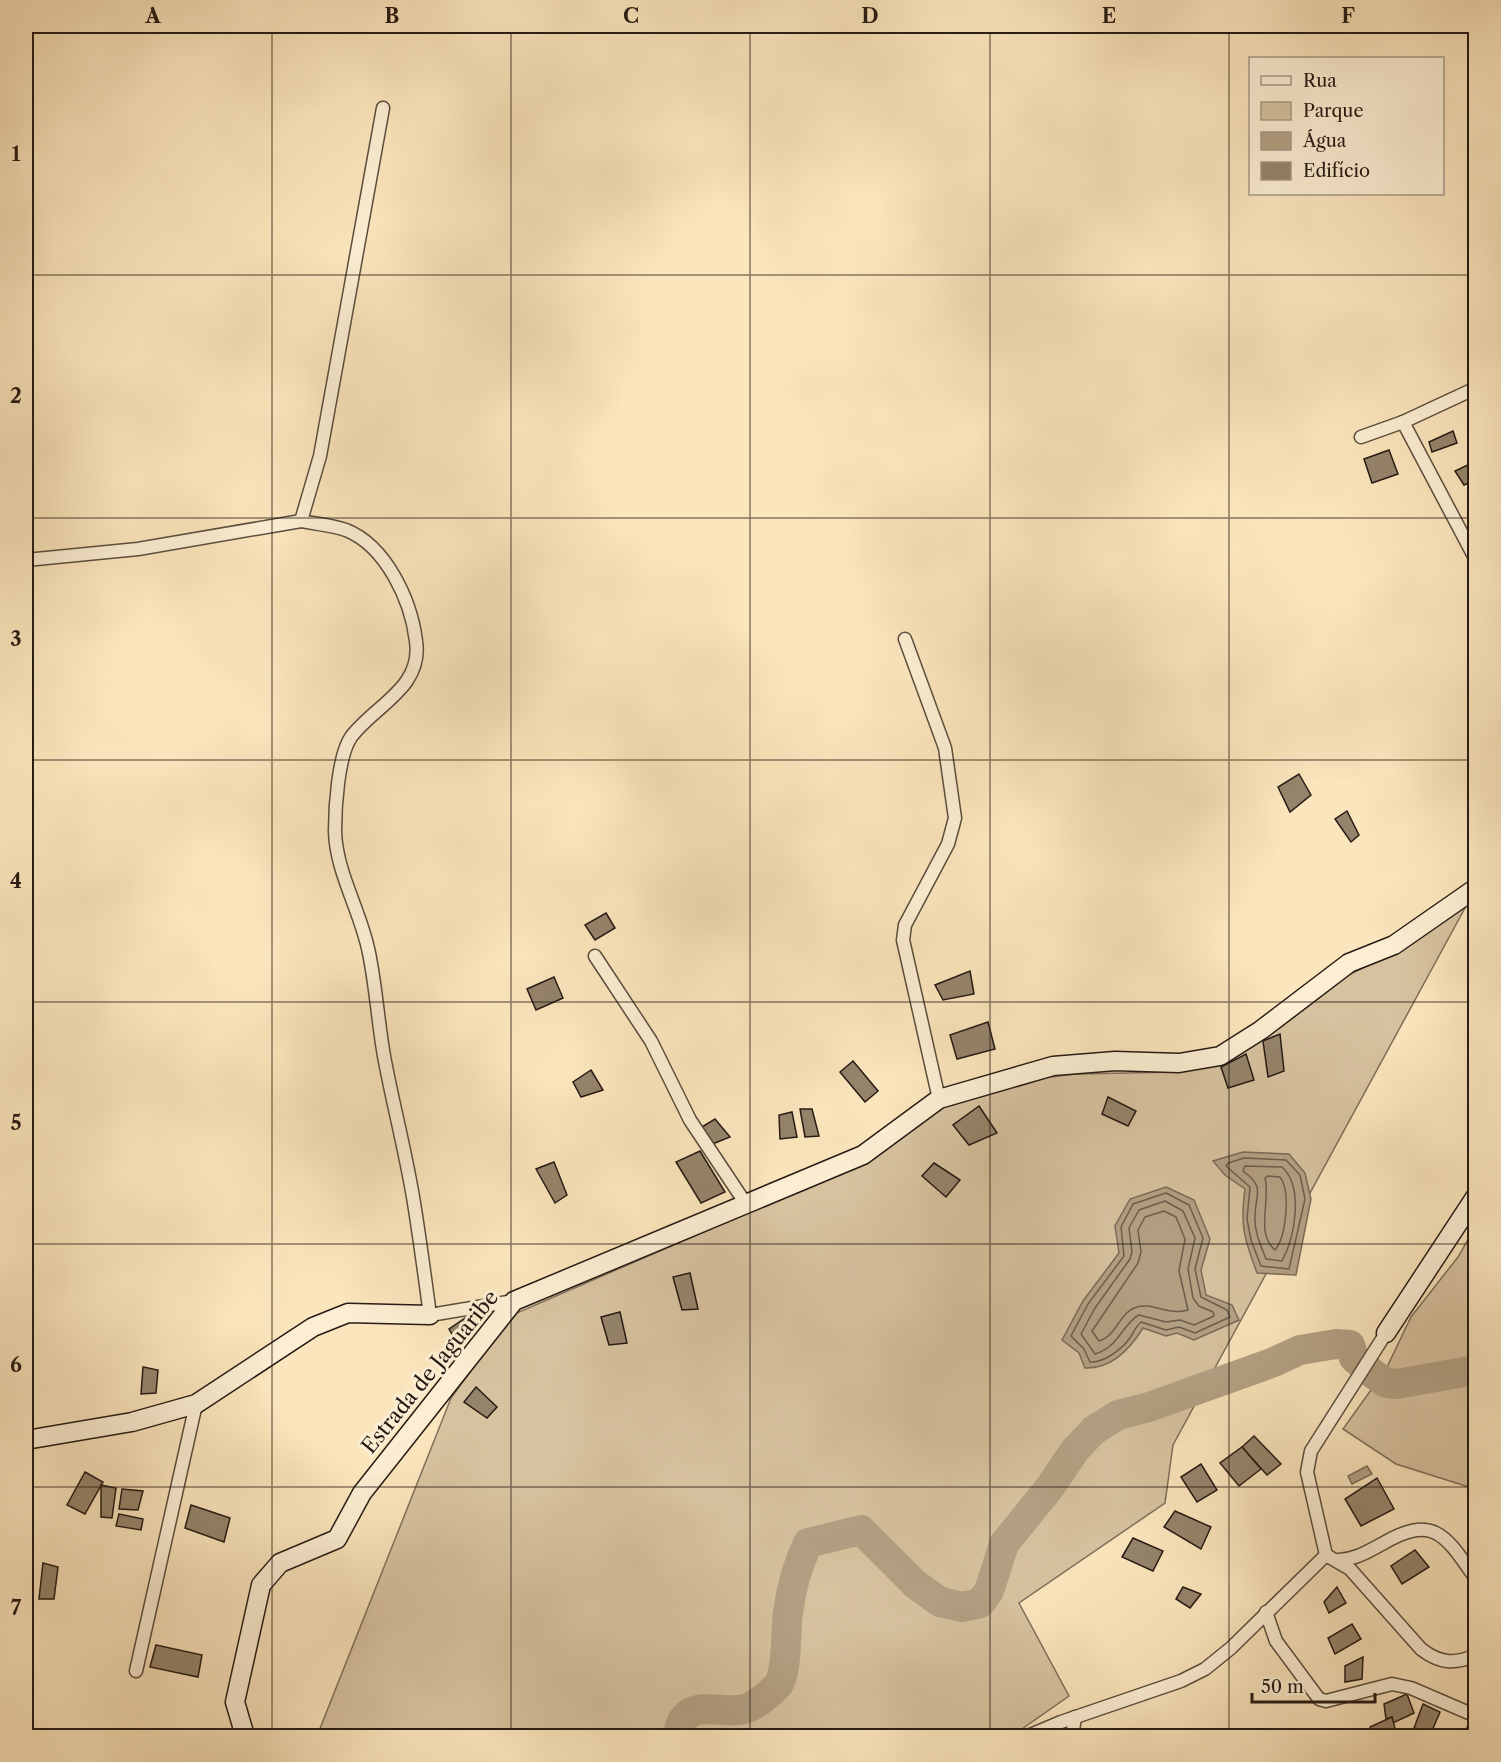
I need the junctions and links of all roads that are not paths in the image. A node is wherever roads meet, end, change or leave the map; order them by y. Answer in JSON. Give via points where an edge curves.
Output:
{"nodes":[{"id":1,"x":383,"y":108,"type":"dead end"},
{"id":2,"x":1476,"y":388,"type":"edge"},
{"id":3,"x":1403,"y":423,"type":"junction"},
{"id":4,"x":1361,"y":437,"type":"dead end"},
{"id":5,"x":301,"y":521,"type":"junction"},
{"id":6,"x":26,"y":560,"type":"edge"},
{"id":7,"x":1476,"y":560,"type":"edge"},
{"id":8,"x":906,"y":639,"type":"dead end"},
{"id":9,"x":1476,"y":888,"type":"edge"},
{"id":10,"x":595,"y":956,"type":"dead end"},
{"id":11,"x":939,"y":1099,"type":"junction"},
{"id":12,"x":1476,"y":1196,"type":"edge"},
{"id":13,"x":746,"y":1204,"type":"junction"},
{"id":14,"x":514,"y":1301,"type":"junction"},
{"id":15,"x":430,"y":1315,"type":"junction"},
{"id":16,"x":1386,"y":1333,"type":"joint"},
{"id":17,"x":196,"y":1404,"type":"junction"},
{"id":18,"x":26,"y":1440,"type":"edge"},
{"id":19,"x":1326,"y":1555,"type":"junction"},
{"id":20,"x":1339,"y":1560,"type":"junction"},
{"id":21,"x":1476,"y":1579,"type":"edge"},
{"id":22,"x":1266,"y":1612,"type":"junction"},
{"id":23,"x":1476,"y":1655,"type":"edge"},
{"id":24,"x":136,"y":1671,"type":"dead end"},
{"id":25,"x":1476,"y":1716,"type":"edge"},
{"id":26,"x":1075,"y":1717,"type":"junction"},
{"id":27,"x":245,"y":1737,"type":"edge"},
{"id":28,"x":1029,"y":1737,"type":"edge"},
{"id":29,"x":1072,"y":1737,"type":"edge"}],
"edges":[{"from":1,"to":5,"type":"street","via":[[320,456]]},
{"from":2,"to":3,"type":"street"},
{"from":3,"to":4,"type":"street"},
{"from":3,"to":7,"type":"street"},
{"from":5,"to":6,"type":"street","via":[[138,549]]},
{"from":5,"to":15,"type":"street","via":[[346,530],[383,560],[404,596],[417,641],[416,666],[409,679],[350,739],[343,757],[335,830],[338,856],[369,951]]},
{"from":8,"to":11,"type":"street","via":[[945,748],[955,819],[948,844],[905,925],[903,940]]},
{"from":9,"to":11,"type":"street","name":"Estrada de Jaguaribe","via":[[1394,945],[1349,963],[1220,1056],[1179,1063],[1115,1061],[1053,1066]]},
{"from":10,"to":13,"type":"street","via":[[651,1041],[690,1120]]},
{"from":11,"to":13,"type":"street","name":"Estrada de Jaguaribe","via":[[862,1155]]},
{"from":12,"to":16,"type":"street"},
{"from":13,"to":14,"type":"street","name":"Estrada de Jaguaribe"},
{"from":14,"to":15,"type":"street"},
{"from":14,"to":27,"type":"street","name":"Estrada de Jaguaribe","via":[[362,1492],[337,1539],[280,1563],[261,1586],[235,1702]]},
{"from":15,"to":17,"type":"street","name":"Estrada de Jaguaribe","via":[[348,1313],[313,1327]]},
{"from":16,"to":19,"type":"street","via":[[1311,1451],[1308,1472]]},
{"from":17,"to":18,"type":"street","name":"Estrada de Jaguaribe","via":[[132,1422]]},
{"from":17,"to":24,"type":"street"},
{"from":19,"to":20,"type":"street"},
{"from":19,"to":22,"type":"street"},
{"from":20,"to":21,"type":"street","via":[[1362,1555],[1400,1533],[1425,1529],[1455,1549]]},
{"from":20,"to":23,"type":"street","via":[[1434,1659],[1446,1662]]},
{"from":22,"to":25,"type":"street","via":[[1276,1641],[1319,1699],[1326,1701],[1392,1684],[1411,1688]]},
{"from":22,"to":26,"type":"street","via":[[1205,1669]]},
{"from":26,"to":28,"type":"street"},
{"from":26,"to":29,"type":"street"}]}
